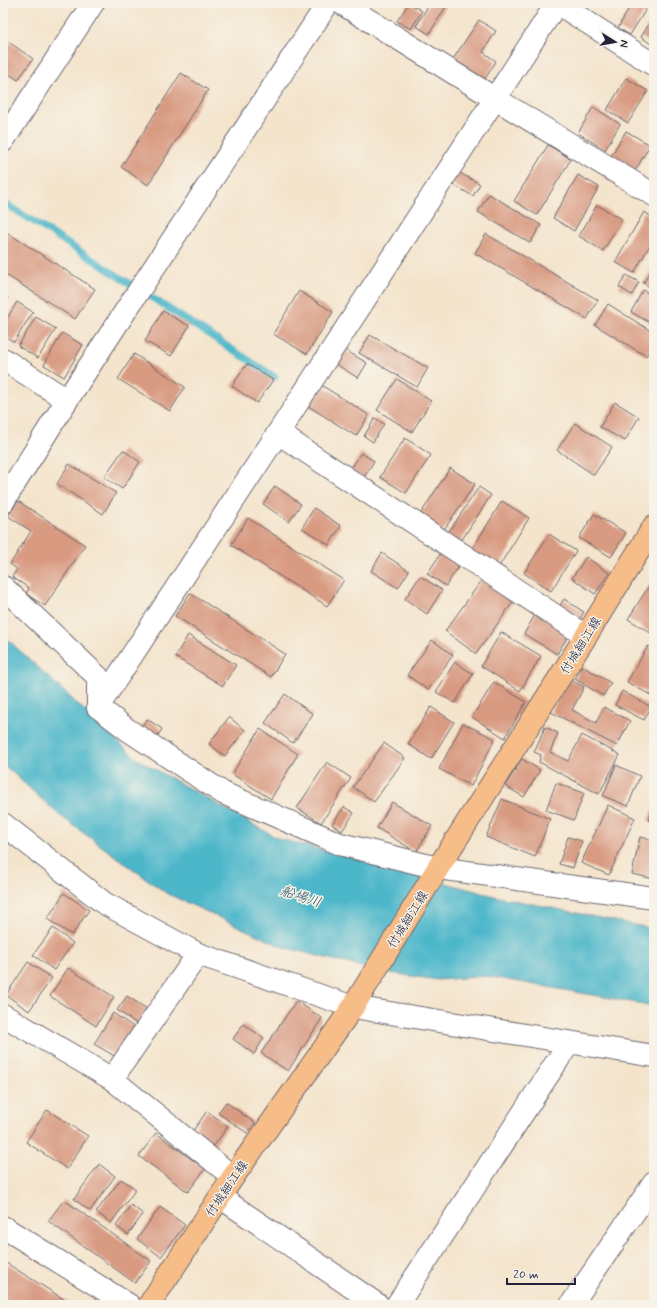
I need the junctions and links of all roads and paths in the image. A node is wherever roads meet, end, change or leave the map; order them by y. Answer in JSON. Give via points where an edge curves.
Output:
{"nodes":[{"id":1,"x":93,"y":3,"type":"edge"},
{"id":2,"x":328,"y":3,"type":"edge"},
{"id":3,"x":341,"y":3,"type":"edge"},
{"id":4,"x":557,"y":3,"type":"edge"},
{"id":5,"x":654,"y":65,"type":"edge"},
{"id":6,"x":494,"y":98,"type":"junction"},
{"id":7,"x":3,"y":141,"type":"edge"},
{"id":8,"x":654,"y":195,"type":"edge"},
{"id":9,"x":3,"y":358,"type":"edge"},
{"id":10,"x":67,"y":400,"type":"junction"},
{"id":11,"x":278,"y":433,"type":"junction"},
{"id":12,"x":3,"y":502,"type":"edge"},
{"id":13,"x":654,"y":526,"type":"edge"},
{"id":14,"x":3,"y":587,"type":"edge"},
{"id":15,"x":586,"y":636,"type":"junction"},
{"id":16,"x":98,"y":707,"type":"junction"},
{"id":17,"x":3,"y":824,"type":"edge"},
{"id":18,"x":436,"y":872,"type":"junction"},
{"id":19,"x":654,"y":898,"type":"edge"},
{"id":20,"x":198,"y":954,"type":"junction"},
{"id":21,"x":353,"y":1007,"type":"junction"},
{"id":22,"x":3,"y":1014,"type":"edge"},
{"id":23,"x":569,"y":1043,"type":"junction"},
{"id":24,"x":654,"y":1056,"type":"edge"},
{"id":25,"x":112,"y":1079,"type":"junction"},
{"id":26,"x":233,"y":1177,"type":"junction"},
{"id":27,"x":654,"y":1183,"type":"edge"},
{"id":28,"x":220,"y":1197,"type":"junction"},
{"id":29,"x":3,"y":1227,"type":"edge"},
{"id":30,"x":129,"y":1305,"type":"edge"},
{"id":31,"x":149,"y":1305,"type":"edge"},
{"id":32,"x":378,"y":1305,"type":"edge"},
{"id":33,"x":396,"y":1305,"type":"edge"},
{"id":34,"x":571,"y":1305,"type":"edge"}],
"edges":[{"from":1,"to":7,"type":"street"},
{"from":2,"to":10,"type":"street"},
{"from":3,"to":6,"type":"street"},
{"from":4,"to":5,"type":"street"},
{"from":4,"to":6,"type":"street"},
{"from":6,"to":8,"type":"street"},
{"from":6,"to":11,"type":"street"},
{"from":9,"to":10,"type":"street"},
{"from":10,"to":12,"type":"street"},
{"from":11,"to":15,"type":"street"},
{"from":11,"to":16,"type":"street"},
{"from":13,"to":15,"type":"main road","name":"付城細江線"},
{"from":14,"to":16,"type":"street","via":[[98,677]]},
{"from":15,"to":18,"type":"main road","name":"付城細江線"},
{"from":16,"to":18,"type":"street","via":[[222,793],[340,844]]},
{"from":17,"to":20,"type":"street","via":[[104,903]]},
{"from":18,"to":19,"type":"street"},
{"from":18,"to":21,"type":"main road","name":"付城細江線"},
{"from":20,"to":21,"type":"street"},
{"from":20,"to":25,"type":"street"},
{"from":21,"to":23,"type":"street"},
{"from":21,"to":26,"type":"main road","name":"付城細江線"},
{"from":22,"to":25,"type":"street"},
{"from":23,"to":24,"type":"street"},
{"from":23,"to":33,"type":"street"},
{"from":25,"to":26,"type":"street"},
{"from":26,"to":28,"type":"main road","name":"付城細江線"},
{"from":27,"to":34,"type":"street"},
{"from":28,"to":31,"type":"main road","name":"付城細江線"},
{"from":28,"to":32,"type":"street"},
{"from":29,"to":30,"type":"street"}]}
